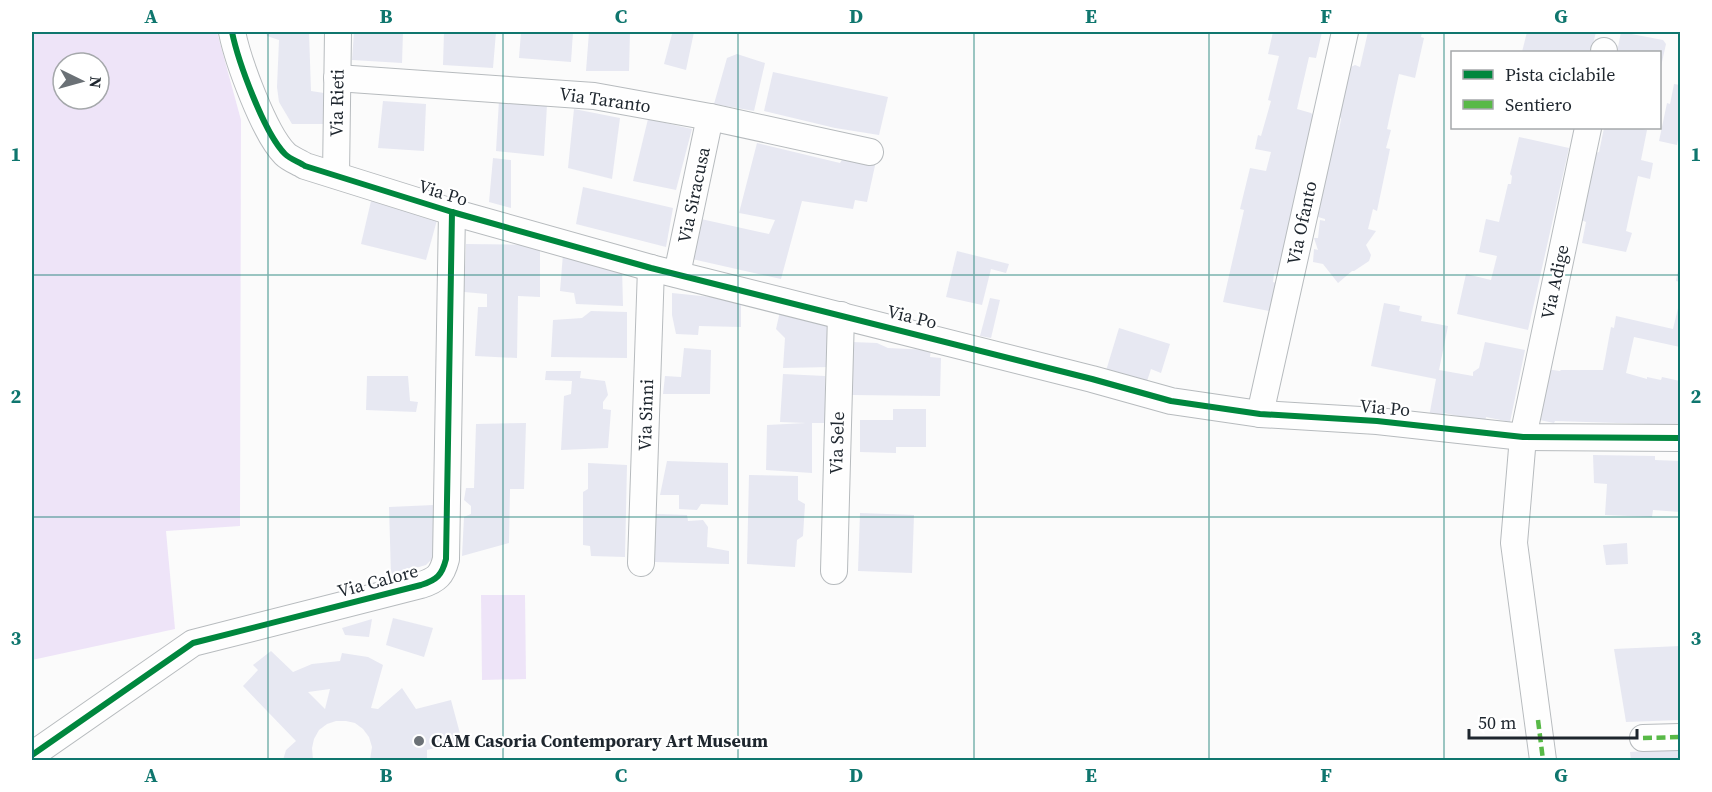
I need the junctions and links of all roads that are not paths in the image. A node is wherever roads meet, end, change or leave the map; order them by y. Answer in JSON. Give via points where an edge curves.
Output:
{"nodes":[{"id":1,"x":232,"y":32,"type":"edge"},
{"id":2,"x":338,"y":32,"type":"edge"},
{"id":3,"x":1345,"y":32,"type":"edge"},
{"id":4,"x":337,"y":78,"type":"junction"},
{"id":5,"x":710,"y":117,"type":"junction"},
{"id":6,"x":1588,"y":129,"type":"edge"},
{"id":7,"x":870,"y":152,"type":"dead end"},
{"id":8,"x":336,"y":175,"type":"junction"},
{"id":9,"x":452,"y":212,"type":"junction"},
{"id":10,"x":651,"y":268,"type":"junction"},
{"id":11,"x":677,"y":274,"type":"junction"},
{"id":12,"x":841,"y":315,"type":"junction"},
{"id":13,"x":1260,"y":414,"type":"junction"},
{"id":14,"x":1522,"y":437,"type":"junction"},
{"id":15,"x":1680,"y":438,"type":"edge"},
{"id":16,"x":640,"y":563,"type":"dead end"},
{"id":17,"x":834,"y":570,"type":"dead end"},
{"id":18,"x":1680,"y":737,"type":"edge"},
{"id":19,"x":1643,"y":738,"type":"dead end"},
{"id":20,"x":32,"y":755,"type":"edge"},
{"id":21,"x":1543,"y":760,"type":"edge"}],
"edges":[{"from":1,"to":8,"type":"street","name":"Via Po","via":[[253,95],[286,154]]},
{"from":2,"to":4,"type":"street","name":"Via Rieti"},
{"from":3,"to":13,"type":"street","name":"Via Ofanto"},
{"from":4,"to":5,"type":"street","name":"Via Taranto","via":[[594,96]]},
{"from":4,"to":8,"type":"street","name":"Via Rieti"},
{"from":5,"to":7,"type":"street","name":"Via Taranto"},
{"from":5,"to":11,"type":"street","name":"Via Siracusa"},
{"from":6,"to":14,"type":"street","name":"Via Adige"},
{"from":8,"to":9,"type":"street","name":"Via Po"},
{"from":9,"to":10,"type":"street","name":"Via Po"},
{"from":9,"to":20,"type":"street","name":"Via Calore","via":[[443,572],[435,581],[193,644]]},
{"from":10,"to":11,"type":"street","name":"Via Po"},
{"from":10,"to":16,"type":"street","name":"Via Sinni"},
{"from":11,"to":12,"type":"street","name":"Via Po"},
{"from":12,"to":13,"type":"street","name":"Via Po","via":[[1171,401]]},
{"from":12,"to":17,"type":"street","name":"Via Sele"},
{"from":13,"to":14,"type":"street","name":"Via Po","via":[[1377,421]]},
{"from":14,"to":15,"type":"street","name":"Via Po"},
{"from":14,"to":21,"type":"street","via":[[1514,543]]},
{"from":18,"to":19,"type":"street"}]}
